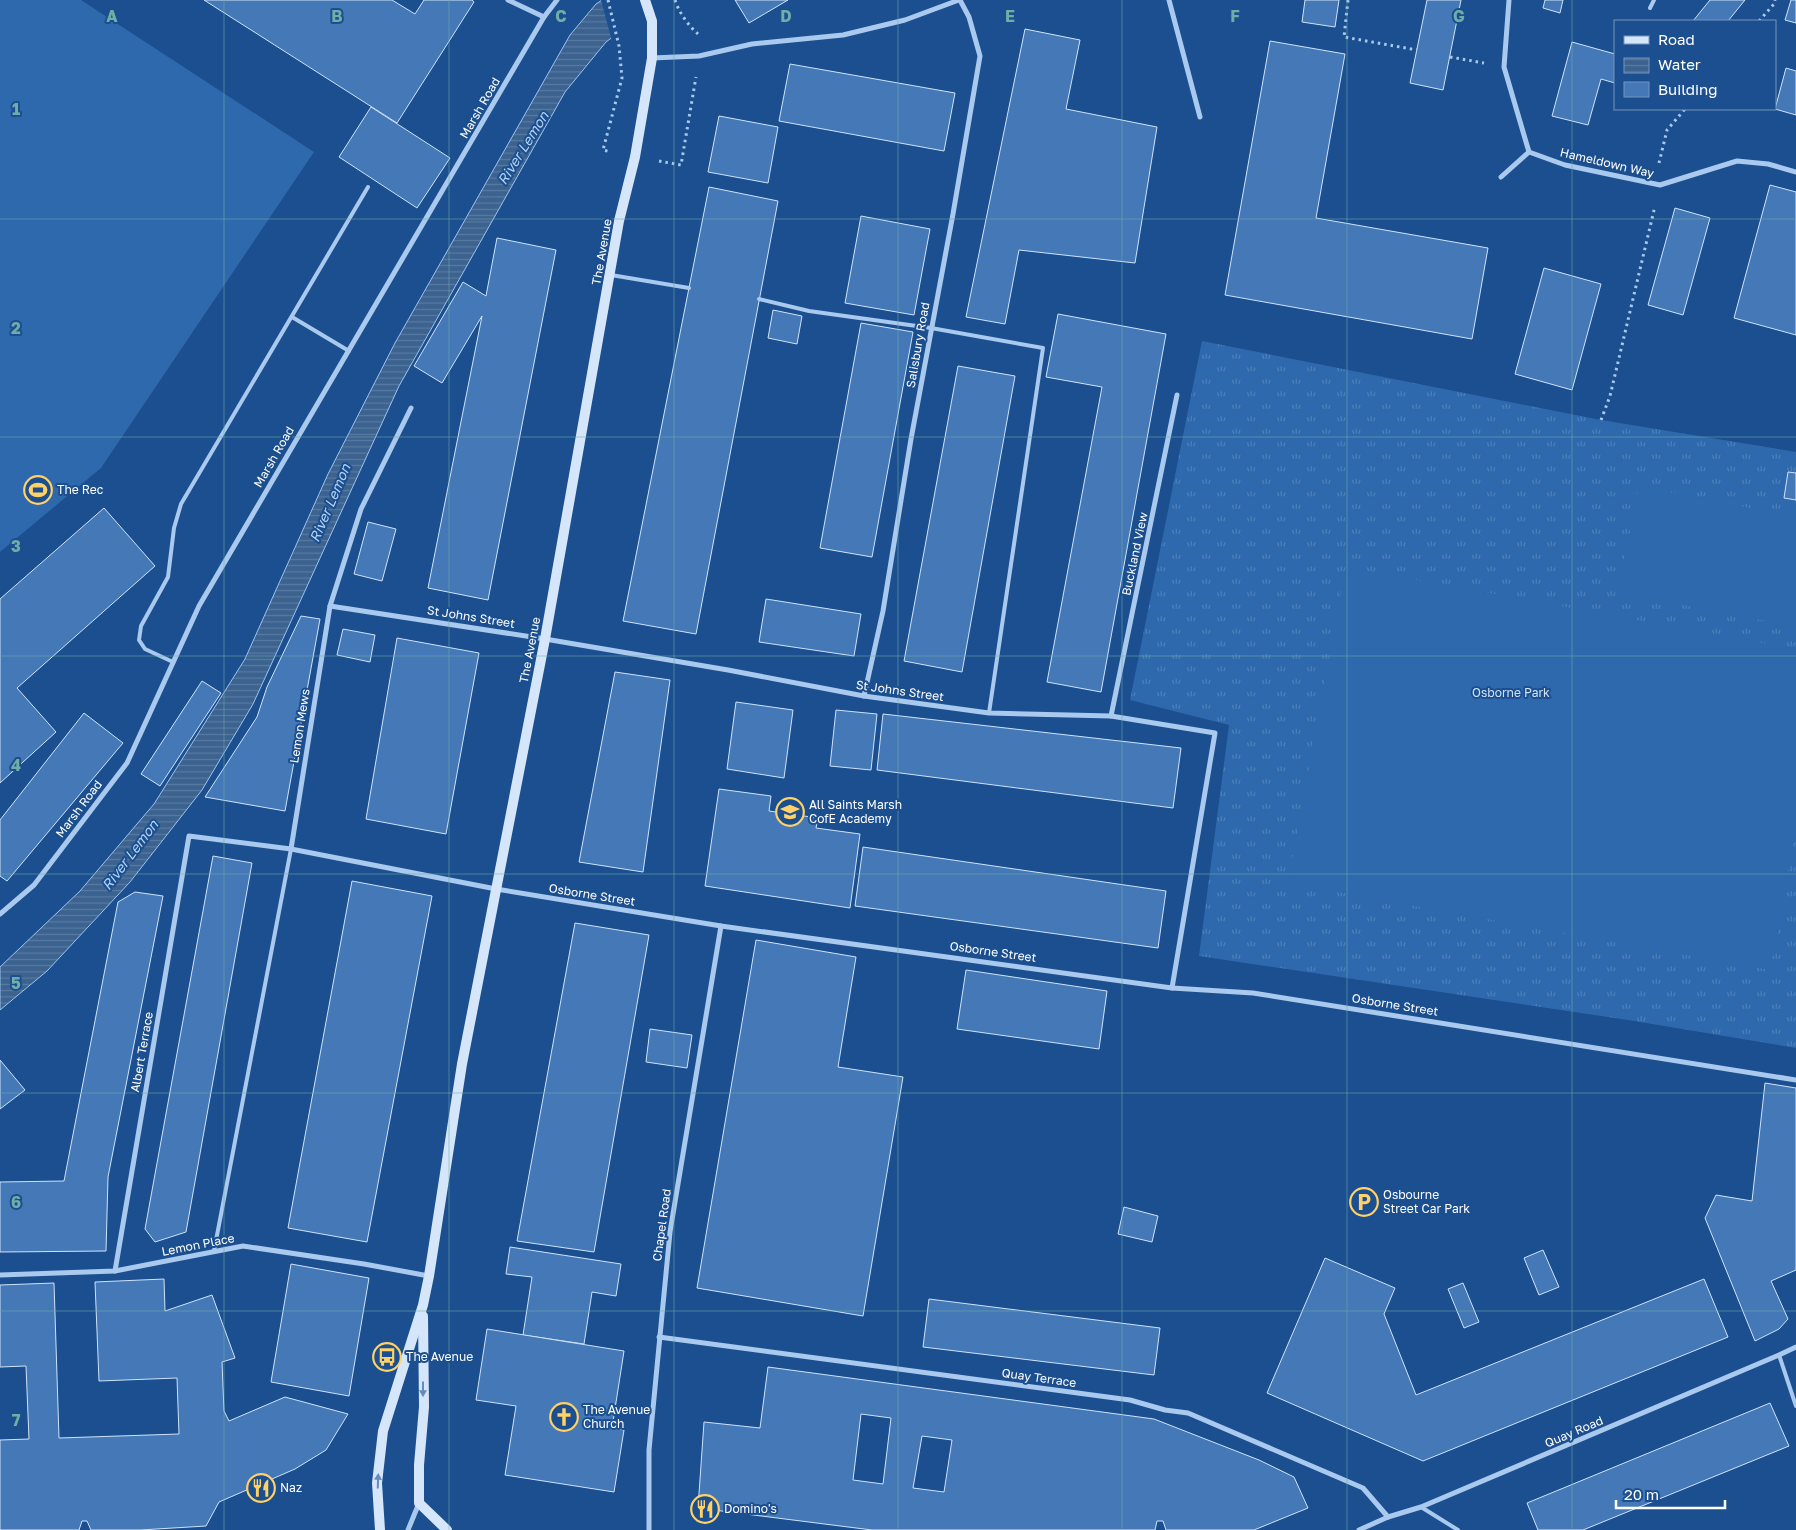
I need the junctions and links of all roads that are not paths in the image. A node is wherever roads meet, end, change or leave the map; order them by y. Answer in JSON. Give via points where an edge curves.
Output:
{"nodes":[{"id":1,"x":508,"y":0,"type":"edge"},
{"id":2,"x":557,"y":0,"type":"edge"},
{"id":3,"x":645,"y":0,"type":"edge"},
{"id":4,"x":960,"y":0,"type":"edge"},
{"id":5,"x":1168,"y":0,"type":"edge"},
{"id":6,"x":1509,"y":0,"type":"edge"},
{"id":7,"x":1654,"y":0,"type":"edge"},
{"id":8,"x":1650,"y":8,"type":"dead end"},
{"id":9,"x":544,"y":17,"type":"junction"},
{"id":10,"x":652,"y":58,"type":"junction"},
{"id":11,"x":1200,"y":117,"type":"dead end"},
{"id":12,"x":1529,"y":152,"type":"junction"},
{"id":13,"x":1796,"y":172,"type":"edge"},
{"id":14,"x":1501,"y":177,"type":"dead end"},
{"id":15,"x":368,"y":187,"type":"dead end"},
{"id":16,"x":611,"y":275,"type":"junction"},
{"id":17,"x":689,"y":288,"type":"dead end"},
{"id":18,"x":760,"y":298,"type":"dead end"},
{"id":19,"x":292,"y":317,"type":"junction"},
{"id":20,"x":931,"y":328,"type":"junction"},
{"id":21,"x":349,"y":351,"type":"junction"},
{"id":22,"x":1177,"y":395,"type":"dead end"},
{"id":23,"x":411,"y":408,"type":"dead end"},
{"id":24,"x":330,"y":606,"type":"junction"},
{"id":25,"x":545,"y":639,"type":"junction"},
{"id":26,"x":173,"y":662,"type":"junction"},
{"id":27,"x":864,"y":696,"type":"junction"},
{"id":28,"x":989,"y":713,"type":"junction"},
{"id":29,"x":1111,"y":716,"type":"junction"},
{"id":30,"x":189,"y":836,"type":"joint"},
{"id":31,"x":291,"y":849,"type":"junction"},
{"id":32,"x":496,"y":889,"type":"junction"},
{"id":33,"x":0,"y":914,"type":"edge"},
{"id":34,"x":721,"y":926,"type":"junction"},
{"id":35,"x":1172,"y":988,"type":"junction"},
{"id":36,"x":1796,"y":1080,"type":"edge"},
{"id":37,"x":214,"y":1251,"type":"junction"},
{"id":38,"x":115,"y":1272,"type":"junction"},
{"id":39,"x":0,"y":1275,"type":"edge"},
{"id":40,"x":429,"y":1276,"type":"junction"},
{"id":41,"x":423,"y":1305,"type":"junction"},
{"id":42,"x":659,"y":1337,"type":"junction"},
{"id":43,"x":1796,"y":1347,"type":"edge"},
{"id":44,"x":1779,"y":1355,"type":"junction"},
{"id":45,"x":1796,"y":1406,"type":"edge"},
{"id":46,"x":419,"y":1503,"type":"junction"},
{"id":47,"x":1422,"y":1508,"type":"junction"},
{"id":48,"x":1388,"y":1517,"type":"junction"},
{"id":49,"x":380,"y":1530,"type":"edge"},
{"id":50,"x":408,"y":1530,"type":"edge"},
{"id":51,"x":446,"y":1530,"type":"edge"},
{"id":52,"x":649,"y":1530,"type":"edge"},
{"id":53,"x":1359,"y":1530,"type":"edge"},
{"id":54,"x":1458,"y":1530,"type":"edge"}],
"edges":[{"from":1,"to":9,"type":"street"},
{"from":2,"to":9,"type":"street","name":"Marsh Road"},
{"from":3,"to":10,"type":"main road","name":"The Avenue","via":[[652,21]]},
{"from":4,"to":10,"type":"street","via":[[905,20],[843,35],[752,44],[700,56]]},
{"from":4,"to":20,"type":"street","name":"Salisbury Road","via":[[969,17],[980,56]]},
{"from":5,"to":11,"type":"street"},
{"from":6,"to":12,"type":"street","via":[[1504,67]]},
{"from":7,"to":8,"type":"lane"},
{"from":9,"to":21,"type":"street","name":"Marsh Road"},
{"from":10,"to":16,"type":"main road","name":"The Avenue"},
{"from":12,"to":13,"type":"street","name":"Hameldown Way","via":[[1565,164],[1660,185],[1737,161],[1768,164]]},
{"from":12,"to":14,"type":"street"},
{"from":15,"to":19,"type":"lane"},
{"from":16,"to":17,"type":"lane"},
{"from":16,"to":25,"type":"main road","name":"The Avenue"},
{"from":18,"to":20,"type":"lane","via":[[809,311]]},
{"from":19,"to":21,"type":"lane"},
{"from":19,"to":26,"type":"lane","via":[[181,504],[174,528],[168,577],[141,626],[139,640],[146,649]]},
{"from":20,"to":27,"type":"street","name":"Salisbury Road","via":[[883,611]]},
{"from":20,"to":28,"type":"lane","via":[[1043,348]]},
{"from":21,"to":26,"type":"street","name":"Marsh Road","via":[[199,606]]},
{"from":22,"to":29,"type":"street","name":"Buckland View"},
{"from":23,"to":24,"type":"street","name":"Lemon Mews","via":[[361,509]]},
{"from":24,"to":25,"type":"street","name":"St Johns Street"},
{"from":24,"to":31,"type":"street","name":"Lemon Mews"},
{"from":25,"to":27,"type":"street","name":"St Johns Street"},
{"from":25,"to":32,"type":"main road","name":"The Avenue"},
{"from":26,"to":33,"type":"street","name":"Marsh Road","via":[[127,763],[34,885]]},
{"from":27,"to":28,"type":"street","name":"St Johns Street"},
{"from":28,"to":29,"type":"street","name":"St Johns Street"},
{"from":29,"to":35,"type":"street","name":"St Johns Street","via":[[1214,733]]},
{"from":30,"to":31,"type":"street","name":"Osborne Street"},
{"from":30,"to":38,"type":"street","name":"Albert Terrace"},
{"from":31,"to":32,"type":"street","name":"Osborne Street"},
{"from":31,"to":37,"type":"lane"},
{"from":32,"to":34,"type":"street","name":"Osborne Street"},
{"from":32,"to":40,"type":"main road","name":"The Avenue","via":[[462,1064]]},
{"from":34,"to":35,"type":"street","name":"Osborne Street"},
{"from":34,"to":42,"type":"street","name":"Chapel Road","via":[[670,1232]]},
{"from":35,"to":36,"type":"street","name":"Osborne Street","via":[[1253,993]]},
{"from":37,"to":38,"type":"street","name":"Lemon Place"},
{"from":37,"to":40,"type":"street","name":"Lemon Place","via":[[243,1246]]},
{"from":38,"to":39,"type":"street","name":"Lemon Place"},
{"from":40,"to":41,"type":"main road","name":"The Avenue"},
{"from":41,"to":46,"type":"main road","name":"The Avenue","one_way":true,"via":[[424,1407]]},
{"from":49,"to":41,"type":"main road","name":"The Avenue","one_way":true,"via":[[377,1483],[383,1431]]},
{"from":42,"to":48,"type":"street","name":"Quay Terrace","via":[[1130,1400],[1188,1413],[1363,1488]]},
{"from":42,"to":52,"type":"street","name":"Chapel Road","via":[[649,1450]]},
{"from":43,"to":44,"type":"street","name":"Quay Road"},
{"from":44,"to":45,"type":"lane"},
{"from":44,"to":47,"type":"street","name":"Quay Road"},
{"from":46,"to":50,"type":"street"},
{"from":46,"to":51,"type":"main road"},
{"from":47,"to":48,"type":"street","name":"Quay Road"},
{"from":47,"to":54,"type":"lane"},
{"from":48,"to":53,"type":"street","name":"Quay Road"}]}
